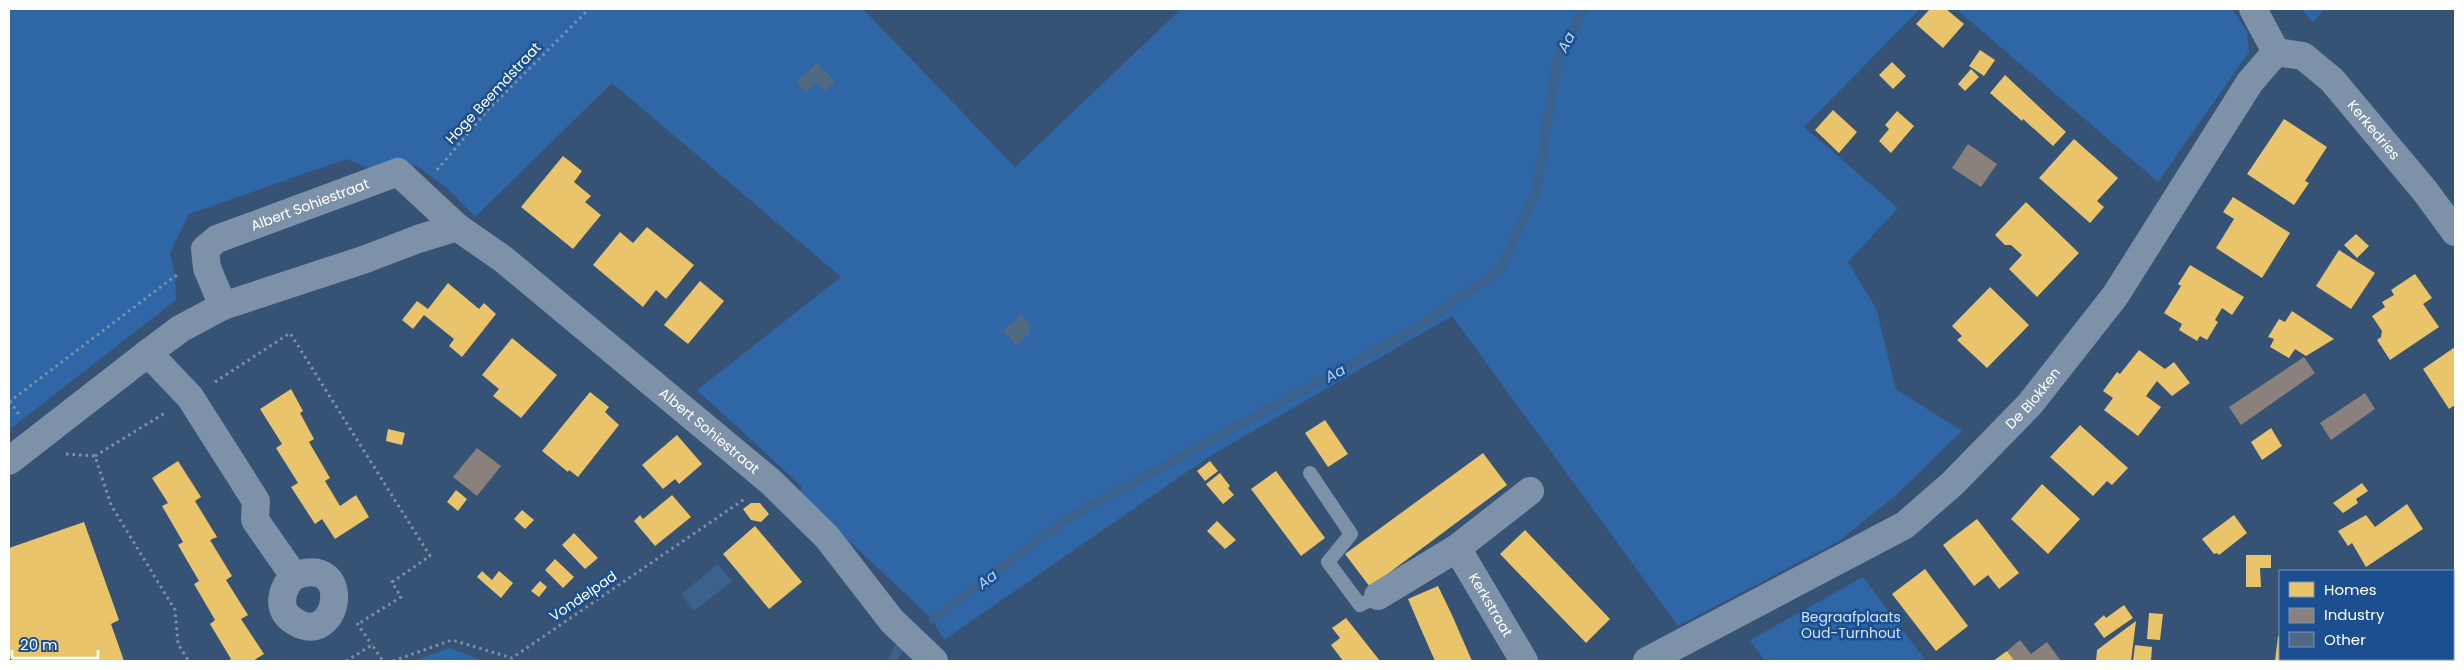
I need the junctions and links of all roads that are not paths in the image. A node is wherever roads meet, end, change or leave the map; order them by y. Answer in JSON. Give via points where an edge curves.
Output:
{"nodes":[{"id":1,"x":2253,"y":9,"type":"edge"},
{"id":2,"x":2276,"y":52,"type":"junction"},
{"id":3,"x":457,"y":227,"type":"junction"},
{"id":4,"x":2455,"y":232,"type":"edge"},
{"id":5,"x":223,"y":306,"type":"junction"},
{"id":6,"x":148,"y":353,"type":"junction"},
{"id":7,"x":9,"y":461,"type":"edge"},
{"id":8,"x":1310,"y":473,"type":"dead end"},
{"id":9,"x":1530,"y":491,"type":"dead end"},
{"id":10,"x":1457,"y":548,"type":"junction"},
{"id":11,"x":294,"y":576,"type":"dead end"},
{"id":12,"x":1378,"y":596,"type":"joint"},
{"id":13,"x":934,"y":661,"type":"edge"},
{"id":14,"x":1524,"y":661,"type":"edge"},
{"id":15,"x":1647,"y":661,"type":"edge"}],
"edges":[{"from":1,"to":2,"type":"street"},
{"from":2,"to":4,"type":"street","name":"Kerkedries","via":[[2303,56],[2332,80]]},
{"from":2,"to":15,"type":"street","name":"De Blokken","via":[[2250,82],[2115,296],[2030,404],[1953,483],[1905,525]]},
{"from":3,"to":5,"type":"street"},
{"from":3,"to":5,"type":"street","name":"Albert Sohiestraat","via":[[398,172],[217,240],[205,249],[207,268]]},
{"from":3,"to":13,"type":"street","name":"Albert Sohiestraat","via":[[503,259],[771,482],[827,537],[892,621]]},
{"from":5,"to":6,"type":"street","via":[[180,329]]},
{"from":6,"to":7,"type":"street"},
{"from":6,"to":11,"type":"street","via":[[190,398],[256,501],[255,520]]},
{"from":8,"to":12,"type":"lane","via":[[1351,534],[1328,562],[1360,605]]},
{"from":9,"to":10,"type":"street"},
{"from":10,"to":12,"type":"street"},
{"from":10,"to":14,"type":"street","name":"Kerkstraat"}]}
